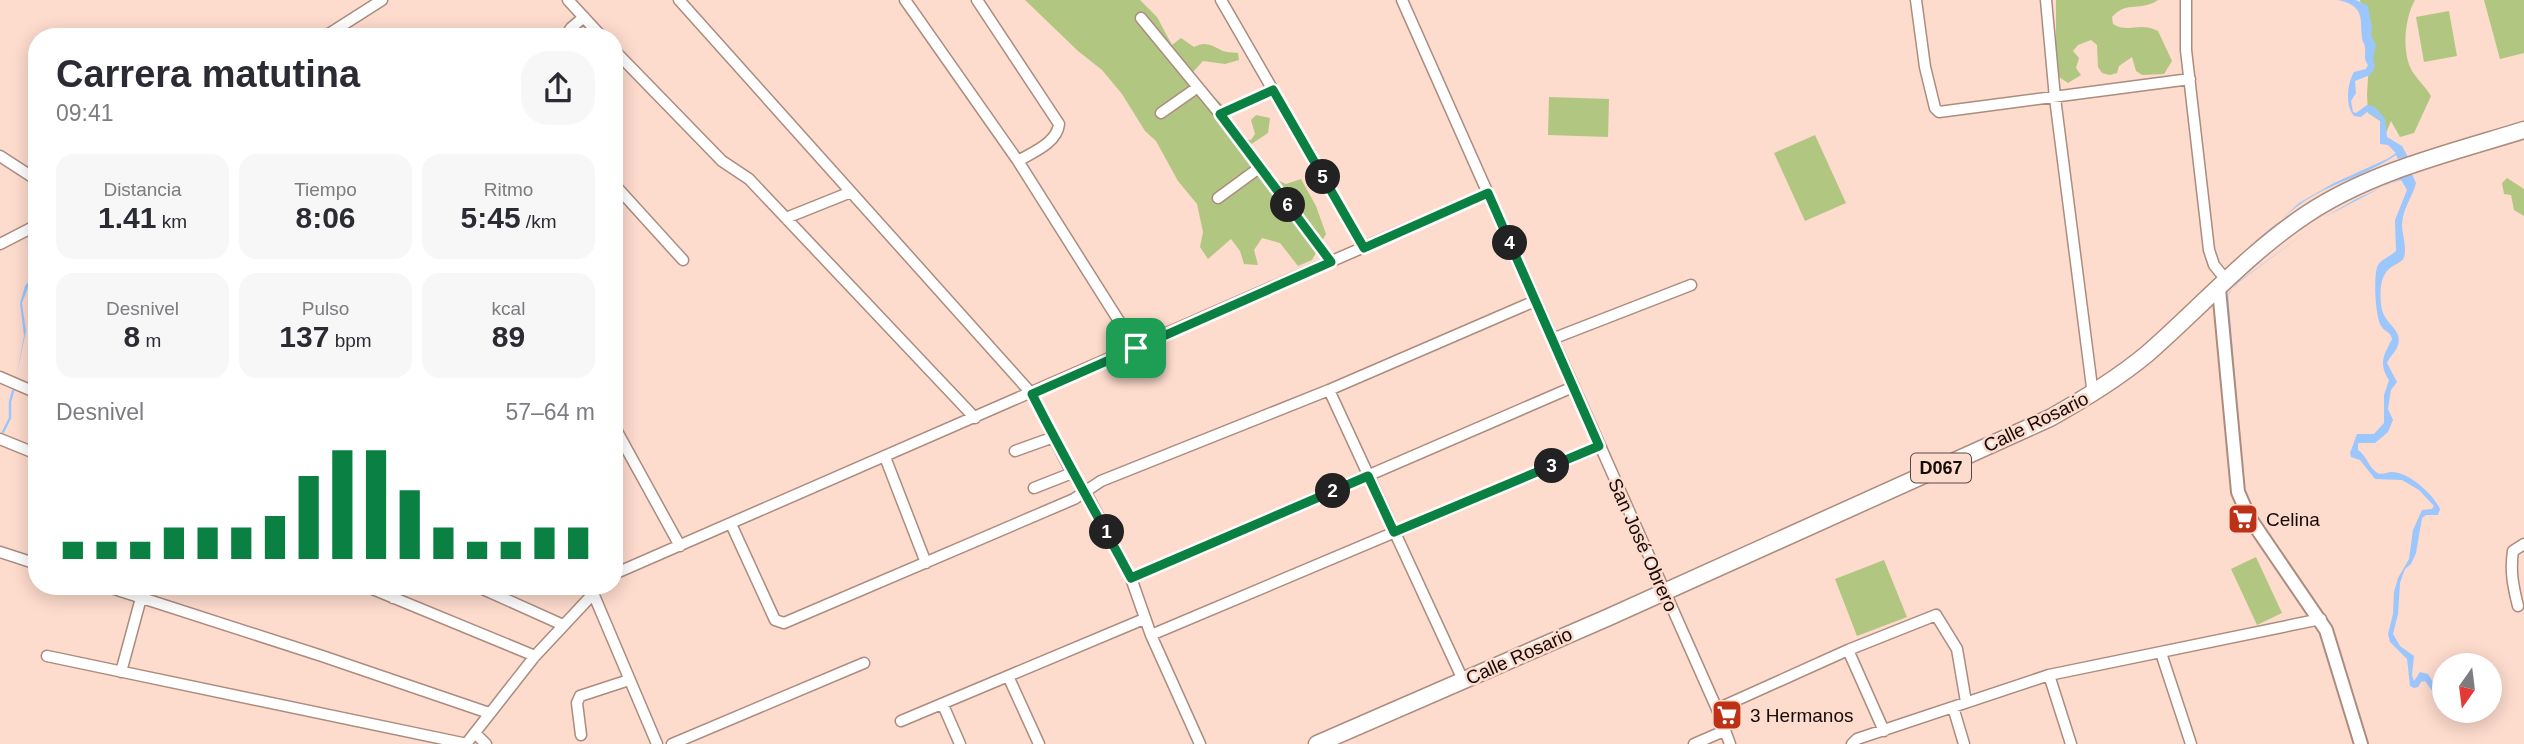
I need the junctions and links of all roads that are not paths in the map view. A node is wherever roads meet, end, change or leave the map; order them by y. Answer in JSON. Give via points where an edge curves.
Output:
{"nodes":[{"id":1,"x":382,"y":0,"type":"edge"},
{"id":2,"x":568,"y":0,"type":"edge"},
{"id":3,"x":679,"y":0,"type":"edge"},
{"id":4,"x":905,"y":0,"type":"edge"},
{"id":5,"x":977,"y":0,"type":"edge"},
{"id":6,"x":1221,"y":0,"type":"edge"},
{"id":7,"x":1402,"y":0,"type":"edge"},
{"id":8,"x":1916,"y":0,"type":"edge"},
{"id":9,"x":2046,"y":0,"type":"edge"},
{"id":10,"x":2186,"y":0,"type":"edge"},
{"id":11,"x":584,"y":17,"type":"junction"},
{"id":12,"x":1141,"y":18,"type":"dead end"},
{"id":13,"x":338,"y":28,"type":"edge"},
{"id":14,"x":571,"y":28,"type":"edge"},
{"id":15,"x":594,"y":28,"type":"edge"},
{"id":16,"x":623,"y":59,"type":"edge"},
{"id":17,"x":2190,"y":79,"type":"junction"},
{"id":18,"x":1198,"y":87,"type":"junction"},
{"id":19,"x":1273,"y":90,"type":"junction"},
{"id":20,"x":2056,"y":98,"type":"junction"},
{"id":21,"x":1161,"y":113,"type":"dead end"},
{"id":22,"x":1220,"y":114,"type":"junction"},
{"id":23,"x":2524,"y":130,"type":"edge"},
{"id":24,"x":0,"y":156,"type":"edge"},
{"id":25,"x":1018,"y":161,"type":"junction"},
{"id":26,"x":1259,"y":168,"type":"junction"},
{"id":27,"x":28,"y":174,"type":"edge"},
{"id":28,"x":851,"y":192,"type":"junction"},
{"id":29,"x":1488,"y":193,"type":"junction"},
{"id":30,"x":623,"y":194,"type":"edge"},
{"id":31,"x":1218,"y":198,"type":"dead end"},
{"id":32,"x":786,"y":218,"type":"junction"},
{"id":33,"x":28,"y":230,"type":"edge"},
{"id":34,"x":0,"y":244,"type":"edge"},
{"id":35,"x":1364,"y":248,"type":"junction"},
{"id":36,"x":683,"y":260,"type":"dead end"},
{"id":37,"x":1331,"y":262,"type":"junction"},
{"id":38,"x":1691,"y":285,"type":"dead end"},
{"id":39,"x":2223,"y":285,"type":"junction"},
{"id":40,"x":1535,"y":301,"type":"junction"},
{"id":41,"x":1552,"y":339,"type":"junction"},
{"id":42,"x":1136,"y":348,"type":"junction"},
{"id":43,"x":0,"y":377,"type":"edge"},
{"id":44,"x":1573,"y":387,"type":"junction"},
{"id":45,"x":28,"y":389,"type":"edge"},
{"id":46,"x":1329,"y":390,"type":"junction"},
{"id":47,"x":1032,"y":394,"type":"junction"},
{"id":48,"x":2093,"y":395,"type":"junction"},
{"id":49,"x":975,"y":418,"type":"junction"},
{"id":50,"x":1054,"y":437,"type":"junction"},
{"id":51,"x":0,"y":439,"type":"edge"},
{"id":52,"x":623,"y":442,"type":"edge"},
{"id":53,"x":1599,"y":446,"type":"junction"},
{"id":54,"x":28,"y":450,"type":"edge"},
{"id":55,"x":1015,"y":451,"type":"dead end"},
{"id":56,"x":885,"y":457,"type":"junction"},
{"id":57,"x":1072,"y":473,"type":"junction"},
{"id":58,"x":1368,"y":476,"type":"junction"},
{"id":59,"x":1034,"y":488,"type":"dead end"},
{"id":60,"x":1085,"y":491,"type":"junction"},
{"id":61,"x":732,"y":524,"type":"junction"},
{"id":62,"x":1394,"y":532,"type":"junction"},
{"id":63,"x":2524,"y":544,"type":"edge"},
{"id":64,"x":680,"y":546,"type":"junction"},
{"id":65,"x":0,"y":552,"type":"edge"},
{"id":66,"x":28,"y":561,"type":"edge"},
{"id":67,"x":926,"y":563,"type":"junction"},
{"id":68,"x":623,"y":570,"type":"edge"},
{"id":69,"x":1131,"y":578,"type":"junction"},
{"id":70,"x":1664,"y":592,"type":"junction"},
{"id":71,"x":132,"y":595,"type":"edge"},
{"id":72,"x":386,"y":595,"type":"edge"},
{"id":73,"x":395,"y":595,"type":"edge"},
{"id":74,"x":496,"y":595,"type":"edge"},
{"id":75,"x":587,"y":595,"type":"edge"},
{"id":76,"x":593,"y":595,"type":"edge"},
{"id":77,"x":141,"y":598,"type":"junction"},
{"id":78,"x":393,"y":598,"type":"junction"},
{"id":79,"x":2518,"y":606,"type":"dead end"},
{"id":80,"x":1144,"y":619,"type":"junction"},
{"id":81,"x":2321,"y":620,"type":"junction"},
{"id":82,"x":563,"y":625,"type":"junction"},
{"id":83,"x":1151,"y":635,"type":"junction"},
{"id":84,"x":1848,"y":650,"type":"junction"},
{"id":85,"x":2161,"y":653,"type":"junction"},
{"id":86,"x":47,"y":656,"type":"dead end"},
{"id":87,"x":535,"y":656,"type":"junction"},
{"id":88,"x":864,"y":663,"type":"dead end"},
{"id":89,"x":121,"y":672,"type":"junction"},
{"id":90,"x":2049,"y":675,"type":"junction"},
{"id":91,"x":1008,"y":676,"type":"junction"},
{"id":92,"x":629,"y":680,"type":"junction"},
{"id":93,"x":1463,"y":680,"type":"junction"},
{"id":94,"x":1966,"y":702,"type":"junction"},
{"id":95,"x":943,"y":705,"type":"junction"},
{"id":96,"x":1953,"y":707,"type":"junction"},
{"id":97,"x":1717,"y":709,"type":"junction"},
{"id":98,"x":489,"y":713,"type":"junction"},
{"id":99,"x":901,"y":721,"type":"dead end"},
{"id":100,"x":1724,"y":731,"type":"junction"},
{"id":101,"x":1884,"y":731,"type":"junction"},
{"id":102,"x":475,"y":733,"type":"junction"},
{"id":103,"x":581,"y":735,"type":"dead end"},
{"id":104,"x":467,"y":744,"type":"edge"},
{"id":105,"x":486,"y":744,"type":"edge"},
{"id":106,"x":657,"y":744,"type":"edge"},
{"id":107,"x":672,"y":744,"type":"edge"},
{"id":108,"x":961,"y":744,"type":"edge"},
{"id":109,"x":1039,"y":744,"type":"edge"},
{"id":110,"x":1200,"y":744,"type":"edge"},
{"id":111,"x":1317,"y":744,"type":"edge"},
{"id":112,"x":1694,"y":744,"type":"edge"},
{"id":113,"x":1730,"y":744,"type":"edge"},
{"id":114,"x":1852,"y":744,"type":"edge"},
{"id":115,"x":1964,"y":744,"type":"edge"},
{"id":116,"x":2071,"y":744,"type":"edge"},
{"id":117,"x":2191,"y":744,"type":"edge"},
{"id":118,"x":2361,"y":744,"type":"edge"}],
"edges":[{"from":1,"to":13,"type":"street"},
{"from":2,"to":11,"type":"street"},
{"from":3,"to":28,"type":"street"},
{"from":4,"to":25,"type":"street"},
{"from":5,"to":25,"type":"street","via":[[1059,124],[1053,139]]},
{"from":6,"to":19,"type":"street"},
{"from":7,"to":29,"type":"street","name":"San José Obrero"},
{"from":8,"to":20,"type":"street","via":[[1925,67],[1939,112]]},
{"from":9,"to":20,"type":"street"},
{"from":10,"to":17,"type":"street"},
{"from":11,"to":14,"type":"street"},
{"from":11,"to":15,"type":"street"},
{"from":12,"to":18,"type":"street"},
{"from":16,"to":32,"type":"street","via":[[722,161],[749,179]]},
{"from":17,"to":20,"type":"street"},
{"from":17,"to":39,"type":"street","via":[[2208,250]]},
{"from":18,"to":21,"type":"street"},
{"from":18,"to":22,"type":"street"},
{"from":19,"to":22,"type":"street"},
{"from":19,"to":35,"type":"street"},
{"from":20,"to":48,"type":"street"},
{"from":22,"to":26,"type":"street"},
{"from":23,"to":39,"type":"main road","name":"Calle Rosario","number":"D067","via":[[2380,176],[2332,198]]},
{"from":24,"to":27,"type":"street"},
{"from":25,"to":42,"type":"street"},
{"from":26,"to":31,"type":"street"},
{"from":26,"to":37,"type":"street"},
{"from":28,"to":32,"type":"street"},
{"from":28,"to":47,"type":"street"},
{"from":29,"to":35,"type":"street"},
{"from":29,"to":40,"type":"street","name":"San José Obrero"},
{"from":30,"to":36,"type":"street"},
{"from":32,"to":49,"type":"street"},
{"from":33,"to":34,"type":"street"},
{"from":35,"to":37,"type":"street"},
{"from":37,"to":42,"type":"street"},
{"from":38,"to":41,"type":"street"},
{"from":39,"to":48,"type":"main road","name":"Calle Rosario","number":"D067"},
{"from":39,"to":81,"type":"street","via":[[2230,432],[2238,492],[2249,517]]},
{"from":40,"to":41,"type":"street","name":"San José Obrero"},
{"from":40,"to":46,"type":"street"},
{"from":41,"to":44,"type":"street","name":"San José Obrero"},
{"from":42,"to":47,"type":"street"},
{"from":43,"to":45,"type":"street"},
{"from":44,"to":53,"type":"street","name":"San José Obrero"},
{"from":44,"to":58,"type":"street"},
{"from":46,"to":58,"type":"street"},
{"from":46,"to":60,"type":"street"},
{"from":47,"to":49,"type":"street"},
{"from":47,"to":50,"type":"street"},
{"from":48,"to":70,"type":"main road","name":"Calle Rosario","number":"D067"},
{"from":49,"to":56,"type":"street"},
{"from":50,"to":55,"type":"street"},
{"from":50,"to":57,"type":"street"},
{"from":51,"to":54,"type":"street"},
{"from":52,"to":64,"type":"street"},
{"from":53,"to":62,"type":"street"},
{"from":53,"to":70,"type":"street","name":"San José Obrero"},
{"from":56,"to":61,"type":"street"},
{"from":56,"to":67,"type":"street"},
{"from":57,"to":59,"type":"street"},
{"from":57,"to":60,"type":"street"},
{"from":58,"to":62,"type":"street"},
{"from":58,"to":69,"type":"street"},
{"from":60,"to":67,"type":"street"},
{"from":60,"to":69,"type":"street"},
{"from":61,"to":64,"type":"street"},
{"from":61,"to":67,"type":"street","via":[[780,623]]},
{"from":62,"to":83,"type":"street"},
{"from":62,"to":93,"type":"street"},
{"from":63,"to":79,"type":"street","via":[[2513,551],[2511,580]]},
{"from":64,"to":68,"type":"street"},
{"from":65,"to":66,"type":"street"},
{"from":69,"to":80,"type":"street"},
{"from":70,"to":93,"type":"main road","name":"Calle Rosario","number":"D067"},
{"from":70,"to":97,"type":"street","name":"San José Obrero"},
{"from":71,"to":77,"type":"street"},
{"from":72,"to":78,"type":"street"},
{"from":73,"to":78,"type":"street"},
{"from":74,"to":82,"type":"street"},
{"from":75,"to":82,"type":"street"},
{"from":76,"to":92,"type":"street"},
{"from":77,"to":89,"type":"street"},
{"from":77,"to":98,"type":"street"},
{"from":78,"to":87,"type":"street"},
{"from":80,"to":83,"type":"street"},
{"from":80,"to":91,"type":"street"},
{"from":81,"to":85,"type":"street"},
{"from":81,"to":118,"type":"street"},
{"from":82,"to":87,"type":"street"},
{"from":83,"to":110,"type":"street"},
{"from":84,"to":94,"type":"street","via":[[1936,615],[1957,649]]},
{"from":84,"to":97,"type":"street"},
{"from":84,"to":101,"type":"street"},
{"from":85,"to":90,"type":"street"},
{"from":85,"to":117,"type":"street"},
{"from":86,"to":89,"type":"street"},
{"from":87,"to":98,"type":"street"},
{"from":88,"to":107,"type":"street"},
{"from":89,"to":104,"type":"street"},
{"from":90,"to":94,"type":"street"},
{"from":90,"to":116,"type":"street"},
{"from":91,"to":95,"type":"street"},
{"from":91,"to":109,"type":"street"},
{"from":92,"to":103,"type":"street","via":[[580,696]]},
{"from":92,"to":106,"type":"street"},
{"from":93,"to":111,"type":"main road","name":"Calle Rosario","number":"D067"},
{"from":94,"to":96,"type":"street"},
{"from":95,"to":99,"type":"street"},
{"from":95,"to":108,"type":"street"},
{"from":96,"to":101,"type":"street"},
{"from":96,"to":115,"type":"street"},
{"from":97,"to":100,"type":"street","name":"San José Obrero"},
{"from":98,"to":102,"type":"street"},
{"from":100,"to":112,"type":"street"},
{"from":100,"to":113,"type":"street","name":"San José Obrero"},
{"from":101,"to":114,"type":"street"},
{"from":102,"to":104,"type":"street"},
{"from":102,"to":105,"type":"street"}]}
